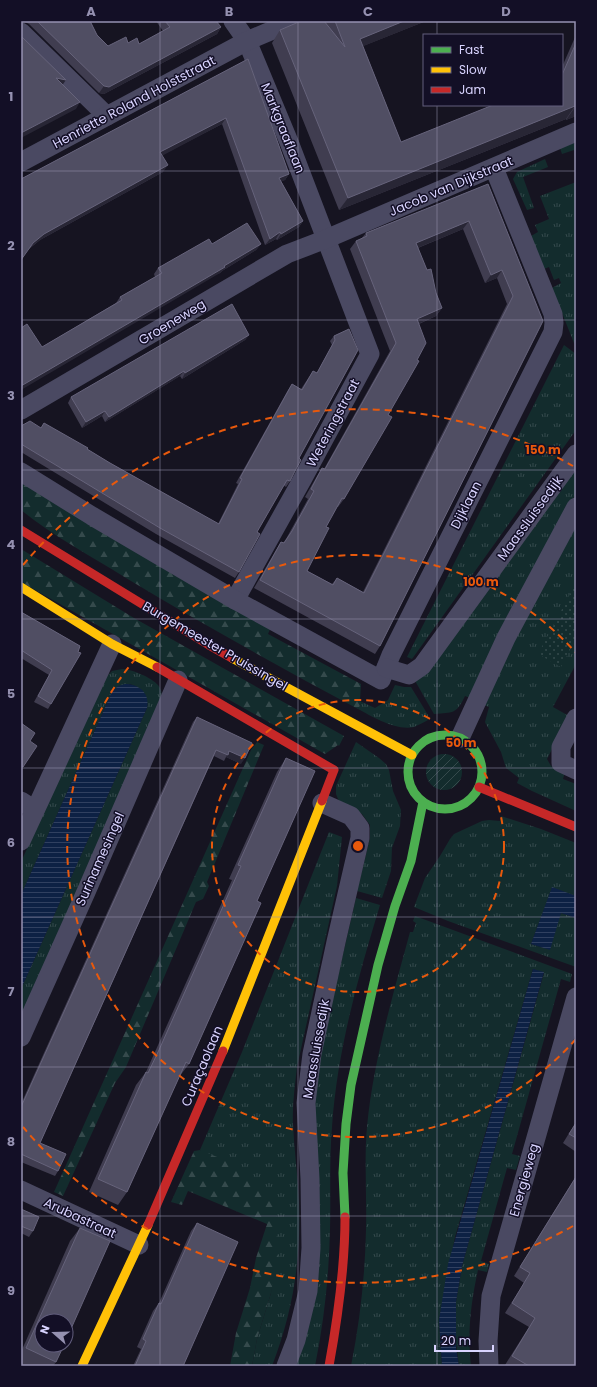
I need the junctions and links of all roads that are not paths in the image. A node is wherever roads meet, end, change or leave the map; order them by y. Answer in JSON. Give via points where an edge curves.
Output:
{"nodes":[{"id":1,"x":233,"y":21,"type":"edge"},
{"id":2,"x":294,"y":21,"type":"edge"},
{"id":3,"x":21,"y":32,"type":"edge"},
{"id":4,"x":247,"y":41,"type":"junction"},
{"id":5,"x":107,"y":116,"type":"junction"},
{"id":6,"x":576,"y":132,"type":"edge"},
{"id":7,"x":21,"y":162,"type":"edge"},
{"id":8,"x":494,"y":168,"type":"junction"},
{"id":9,"x":326,"y":239,"type":"junction"},
{"id":10,"x":21,"y":410,"type":"edge"},
{"id":11,"x":576,"y":454,"type":"edge"},
{"id":12,"x":21,"y":472,"type":"edge"},
{"id":13,"x":576,"y":507,"type":"edge"},
{"id":14,"x":21,"y":530,"type":"edge"},
{"id":15,"x":21,"y":587,"type":"edge"},
{"id":16,"x":235,"y":600,"type":"junction"},
{"id":17,"x":112,"y":644,"type":"junction"},
{"id":18,"x":384,"y":674,"type":"junction"},
{"id":19,"x":178,"y":680,"type":"junction"},
{"id":20,"x":576,"y":718,"type":"edge"},
{"id":21,"x":460,"y":738,"type":"junction"},
{"id":22,"x":412,"y":755,"type":"junction"},
{"id":23,"x":576,"y":770,"type":"edge"},
{"id":24,"x":479,"y":787,"type":"junction"},
{"id":25,"x":322,"y":802,"type":"junction"},
{"id":26,"x":423,"y":802,"type":"junction"},
{"id":27,"x":28,"y":805,"type":"edge"},
{"id":28,"x":576,"y":827,"type":"edge"},
{"id":29,"x":21,"y":841,"type":"edge"},
{"id":30,"x":423,"y":846,"type":"dead end"},
{"id":31,"x":411,"y":861,"type":"junction"},
{"id":32,"x":576,"y":996,"type":"edge"},
{"id":33,"x":21,"y":1037,"type":"edge"},
{"id":34,"x":21,"y":1190,"type":"edge"},
{"id":35,"x":139,"y":1245,"type":"junction"},
{"id":36,"x":82,"y":1366,"type":"edge"},
{"id":37,"x":286,"y":1366,"type":"edge"},
{"id":38,"x":329,"y":1366,"type":"edge"},
{"id":39,"x":489,"y":1366,"type":"edge"}],
"edges":[{"from":1,"to":4,"type":"street","name":"Markgraaflaan"},
{"from":2,"to":4,"type":"street","name":"Henriette Roland Holststraat"},
{"from":3,"to":5,"type":"street"},
{"from":4,"to":5,"type":"street","name":"Henriette Roland Holststraat"},
{"from":4,"to":9,"type":"street","name":"Markgraaflaan"},
{"from":5,"to":7,"type":"street","name":"Henriette Roland Holststraat"},
{"from":6,"to":8,"type":"street","name":"Jacob van Dijkstraat"},
{"from":8,"to":9,"type":"street","name":"Jacob van Dijkstraat"},
{"from":8,"to":18,"type":"street","name":"Dijklaan","via":[[553,314],[553,332]]},
{"from":9,"to":10,"type":"street","name":"Groeneweg","via":[[287,254]]},
{"from":9,"to":16,"type":"street","name":"Weteringstraat","via":[[370,354]]},
{"from":11,"to":18,"type":"street","name":"Maassluissedijk","via":[[422,666],[409,675]]},
{"from":12,"to":16,"type":"street"},
{"from":13,"to":21,"type":"street","via":[[506,638]]},
{"from":14,"to":22,"type":"street","name":"Burgemeester Pruissingel","via":[[209,645]]},
{"from":15,"to":17,"type":"street"},
{"from":16,"to":18,"type":"street"},
{"from":17,"to":19,"type":"street"},
{"from":17,"to":27,"type":"street"},
{"from":19,"to":25,"type":"street","name":"Curaçaolaan","via":[[334,770]]},
{"from":19,"to":33,"type":"street","name":"Surinamesingel"},
{"from":20,"to":23,"type":"street","via":[[561,747],[561,763]]},
{"from":21,"to":22,"type":"street","via":[[450,735],[428,739]]},
{"from":21,"to":24,"type":"street","via":[[475,750],[480,759],[482,778]]},
{"from":22,"to":26,"type":"street","via":[[409,763],[409,780],[416,796]]},
{"from":24,"to":26,"type":"street","via":[[464,804],[440,812]]},
{"from":24,"to":28,"type":"street"},
{"from":25,"to":35,"type":"street","name":"Curaçaolaan","via":[[236,1022]]},
{"from":25,"to":37,"type":"street","name":"Maassluissedijk","via":[[351,816],[360,828],[360,838],[312,1054],[306,1103],[311,1248],[308,1291],[296,1340]]},
{"from":26,"to":31,"type":"street"},
{"from":27,"to":29,"type":"street"},
{"from":30,"to":31,"type":"street"},
{"from":31,"to":38,"type":"street","via":[[385,937],[351,1085],[343,1173],[343,1258],[337,1320]]},
{"from":32,"to":39,"type":"street","name":"Energieweg","via":[[490,1296]]},
{"from":34,"to":35,"type":"street","name":"Arubastraat"},
{"from":35,"to":36,"type":"street","name":"Curaçaolaan"}]}
